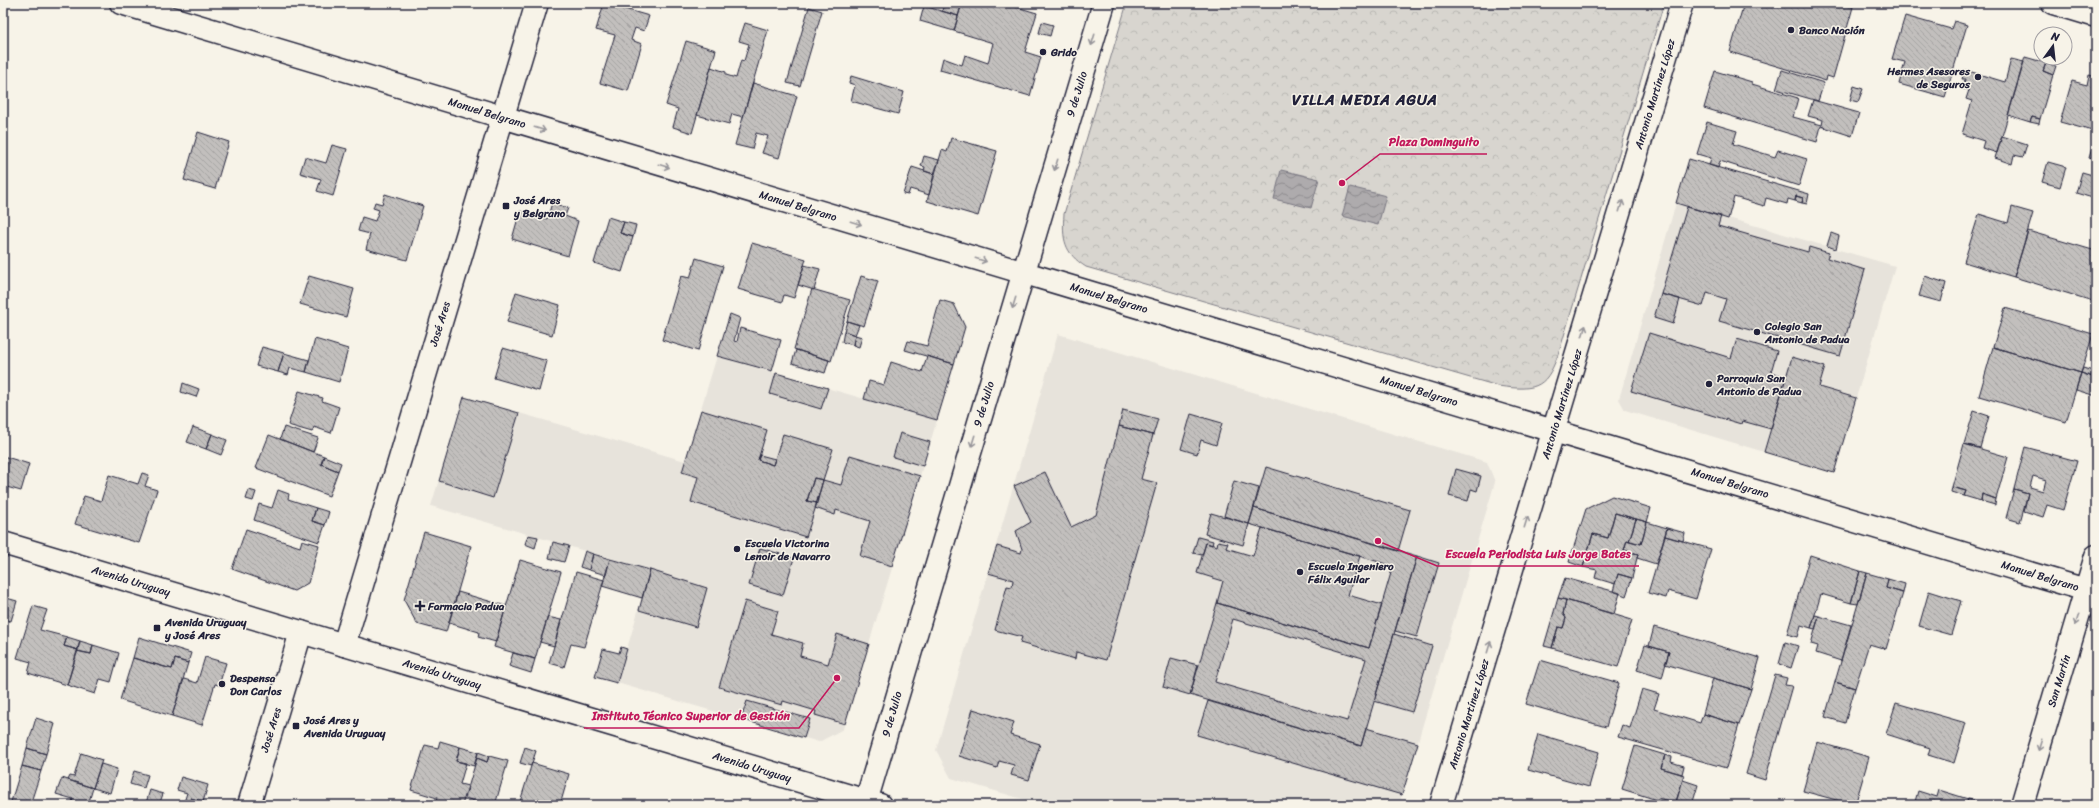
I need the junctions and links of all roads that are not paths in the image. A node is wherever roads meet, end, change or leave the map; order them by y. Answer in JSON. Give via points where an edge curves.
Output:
{"nodes":[{"id":1,"x":121,"y":3,"type":"edge"},
{"id":2,"x":537,"y":3,"type":"edge"},
{"id":3,"x":1104,"y":3,"type":"edge"},
{"id":4,"x":1682,"y":3,"type":"edge"},
{"id":5,"x":2053,"y":3,"type":"edge"},
{"id":6,"x":2096,"y":16,"type":"edge"},
{"id":7,"x":502,"y":118,"type":"junction"},
{"id":8,"x":1023,"y":273,"type":"junction"},
{"id":9,"x":1554,"y":431,"type":"junction"},
{"id":10,"x":3,"y":543,"type":"edge"},
{"id":11,"x":2096,"y":556,"type":"edge"},
{"id":12,"x":2091,"y":591,"type":"edge"},
{"id":13,"x":301,"y":632,"type":"junction"},
{"id":14,"x":344,"y":644,"type":"junction"},
{"id":15,"x":870,"y":804,"type":"edge"},
{"id":16,"x":249,"y":805,"type":"edge"},
{"id":17,"x":1441,"y":805,"type":"edge"},
{"id":18,"x":2022,"y":805,"type":"edge"}],
"edges":[{"from":1,"to":7,"type":"street","name":"Manuel Belgrano"},
{"from":2,"to":7,"type":"street","name":"José Ares"},
{"from":3,"to":8,"type":"street","name":"9 de Julio","one_way":true},
{"from":9,"to":4,"type":"street","name":"Antonio Martínez López","one_way":true},
{"from":5,"to":6,"type":"street"},
{"from":7,"to":8,"type":"street","name":"Manuel Belgrano","one_way":true},
{"from":7,"to":14,"type":"street","name":"José Ares"},
{"from":8,"to":9,"type":"street","name":"Manuel Belgrano"},
{"from":8,"to":15,"type":"street","name":"9 de Julio","one_way":true},
{"from":9,"to":12,"type":"street","name":"Manuel Belgrano"},
{"from":17,"to":9,"type":"street","name":"Antonio Martínez López","one_way":true},
{"from":10,"to":13,"type":"street","name":"Avenida Uruguay"},
{"from":11,"to":12,"type":"street","name":"San Martín"},
{"from":12,"to":18,"type":"street","name":"San Martín","one_way":true},
{"from":13,"to":14,"type":"street","name":"Avenida Uruguay"},
{"from":13,"to":16,"type":"street","name":"José Ares"},
{"from":14,"to":15,"type":"street","name":"Avenida Uruguay"}]}
